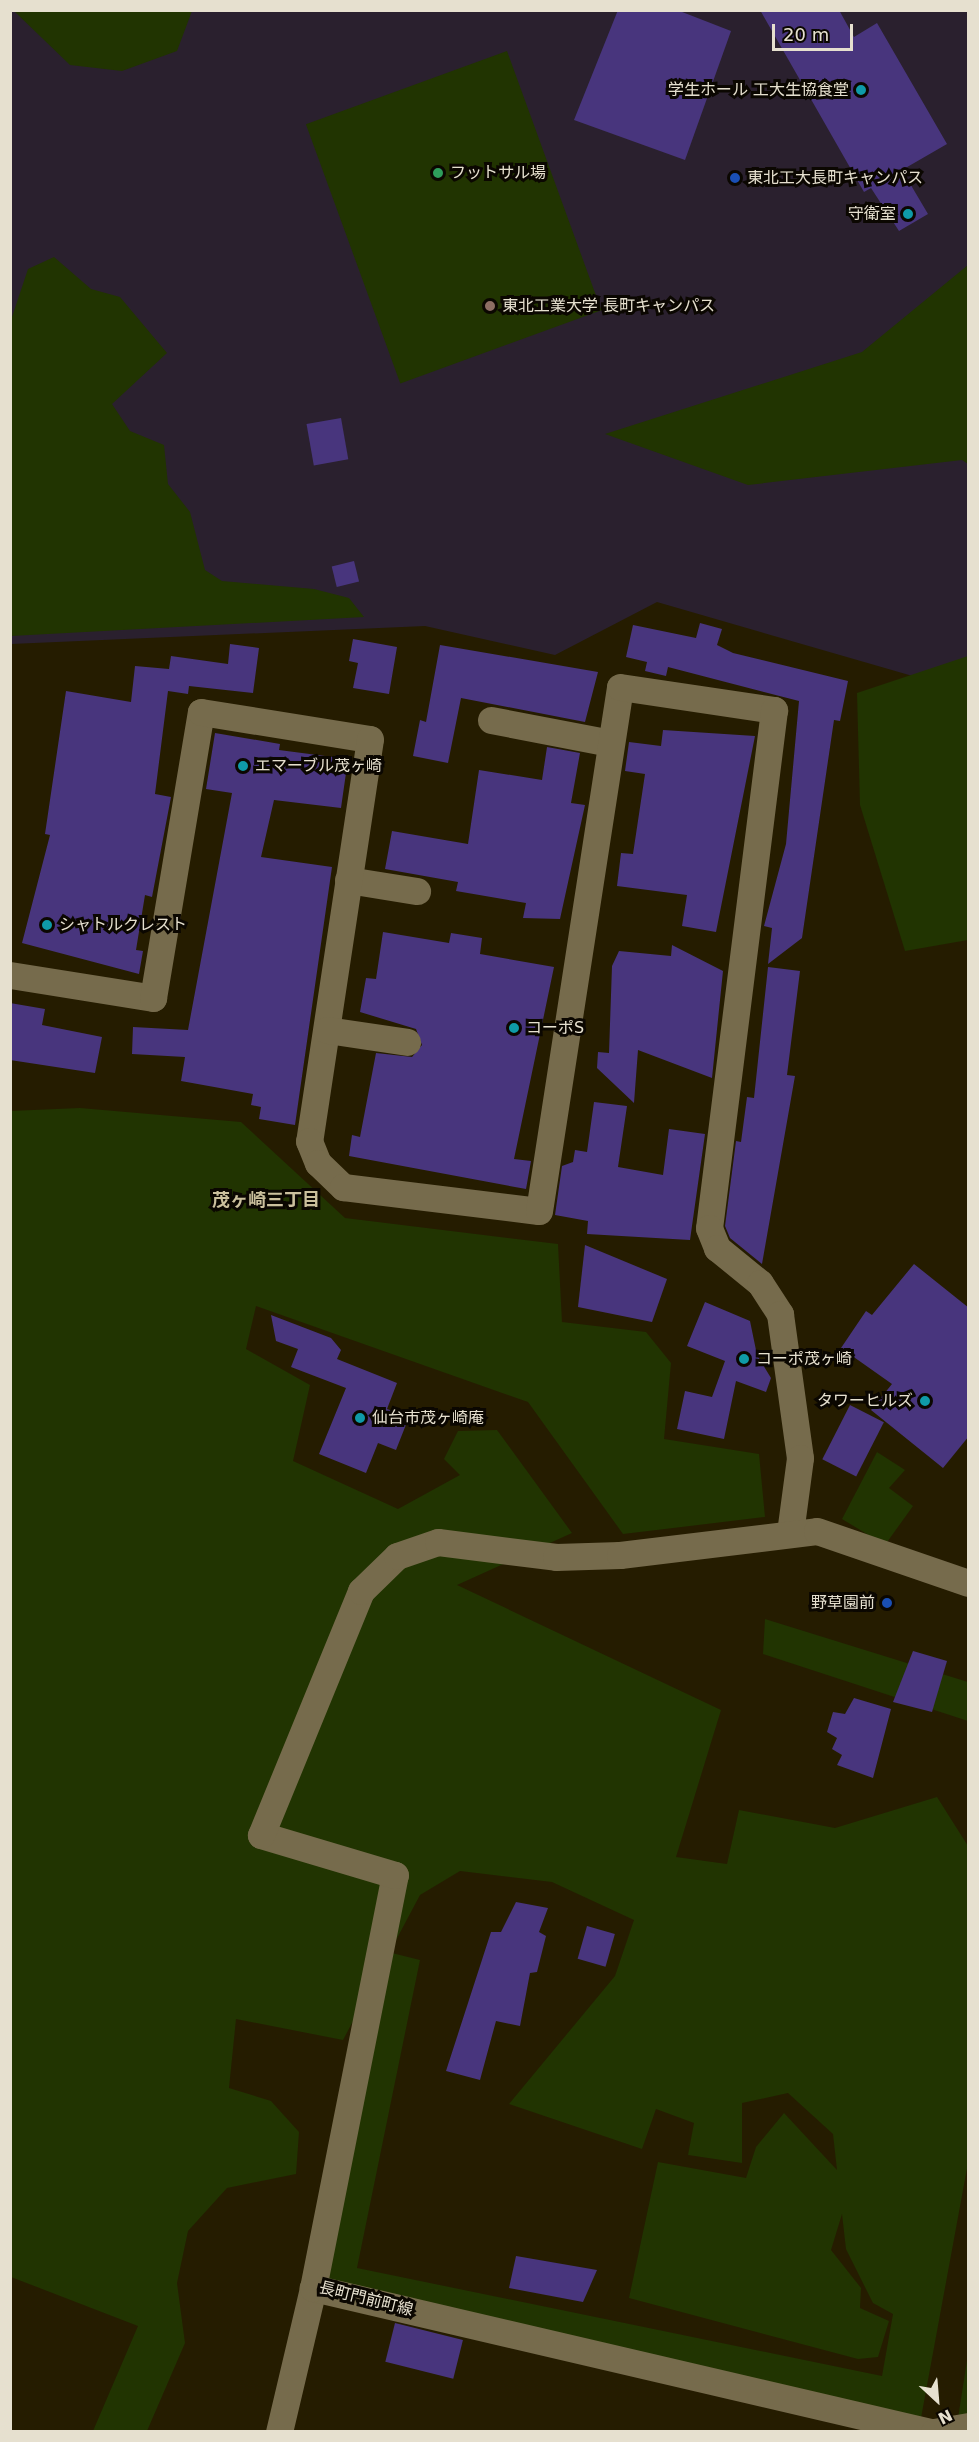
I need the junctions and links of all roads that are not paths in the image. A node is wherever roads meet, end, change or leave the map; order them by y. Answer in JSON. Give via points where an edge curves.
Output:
{"nodes":[{"id":1,"x":491,"y":720,"type":"dead end"},
{"id":2,"x":610,"y":743,"type":"junction"},
{"id":3,"x":348,"y":880,"type":"junction"},
{"id":4,"x":417,"y":891,"type":"dead end"},
{"id":5,"x":10,"y":975,"type":"edge"},
{"id":6,"x":327,"y":1030,"type":"junction"},
{"id":7,"x":407,"y":1042,"type":"dead end"},
{"id":8,"x":790,"y":1533,"type":"junction"},
{"id":9,"x":969,"y":1582,"type":"edge"},
{"id":10,"x":313,"y":2289,"type":"junction"},
{"id":11,"x":969,"y":2426,"type":"edge"},
{"id":12,"x":279,"y":2432,"type":"edge"},
{"id":13,"x":932,"y":2432,"type":"edge"}],
"edges":[{"from":1,"to":2,"type":"street"},
{"from":2,"to":6,"type":"street","via":[[539,1211],[343,1187],[318,1163],[309,1141]]},
{"from":2,"to":8,"type":"street","via":[[620,687],[774,710],[709,1228],[717,1248],[759,1283],[780,1314],[800,1458]]},
{"from":3,"to":4,"type":"street"},
{"from":3,"to":5,"type":"street","via":[[370,739],[201,712],[153,998]]},
{"from":3,"to":6,"type":"street"},
{"from":6,"to":7,"type":"street"},
{"from":8,"to":9,"type":"street","via":[[817,1531]]},
{"from":8,"to":10,"type":"street","name":"長町門前町線","via":[[620,1555],[556,1557],[438,1542],[397,1556],[361,1591],[261,1835],[395,1875]]},
{"from":10,"to":12,"type":"street"},
{"from":10,"to":13,"type":"street","name":"長町門前町線"},
{"from":11,"to":13,"type":"street","name":"長町門前町線"}]}
